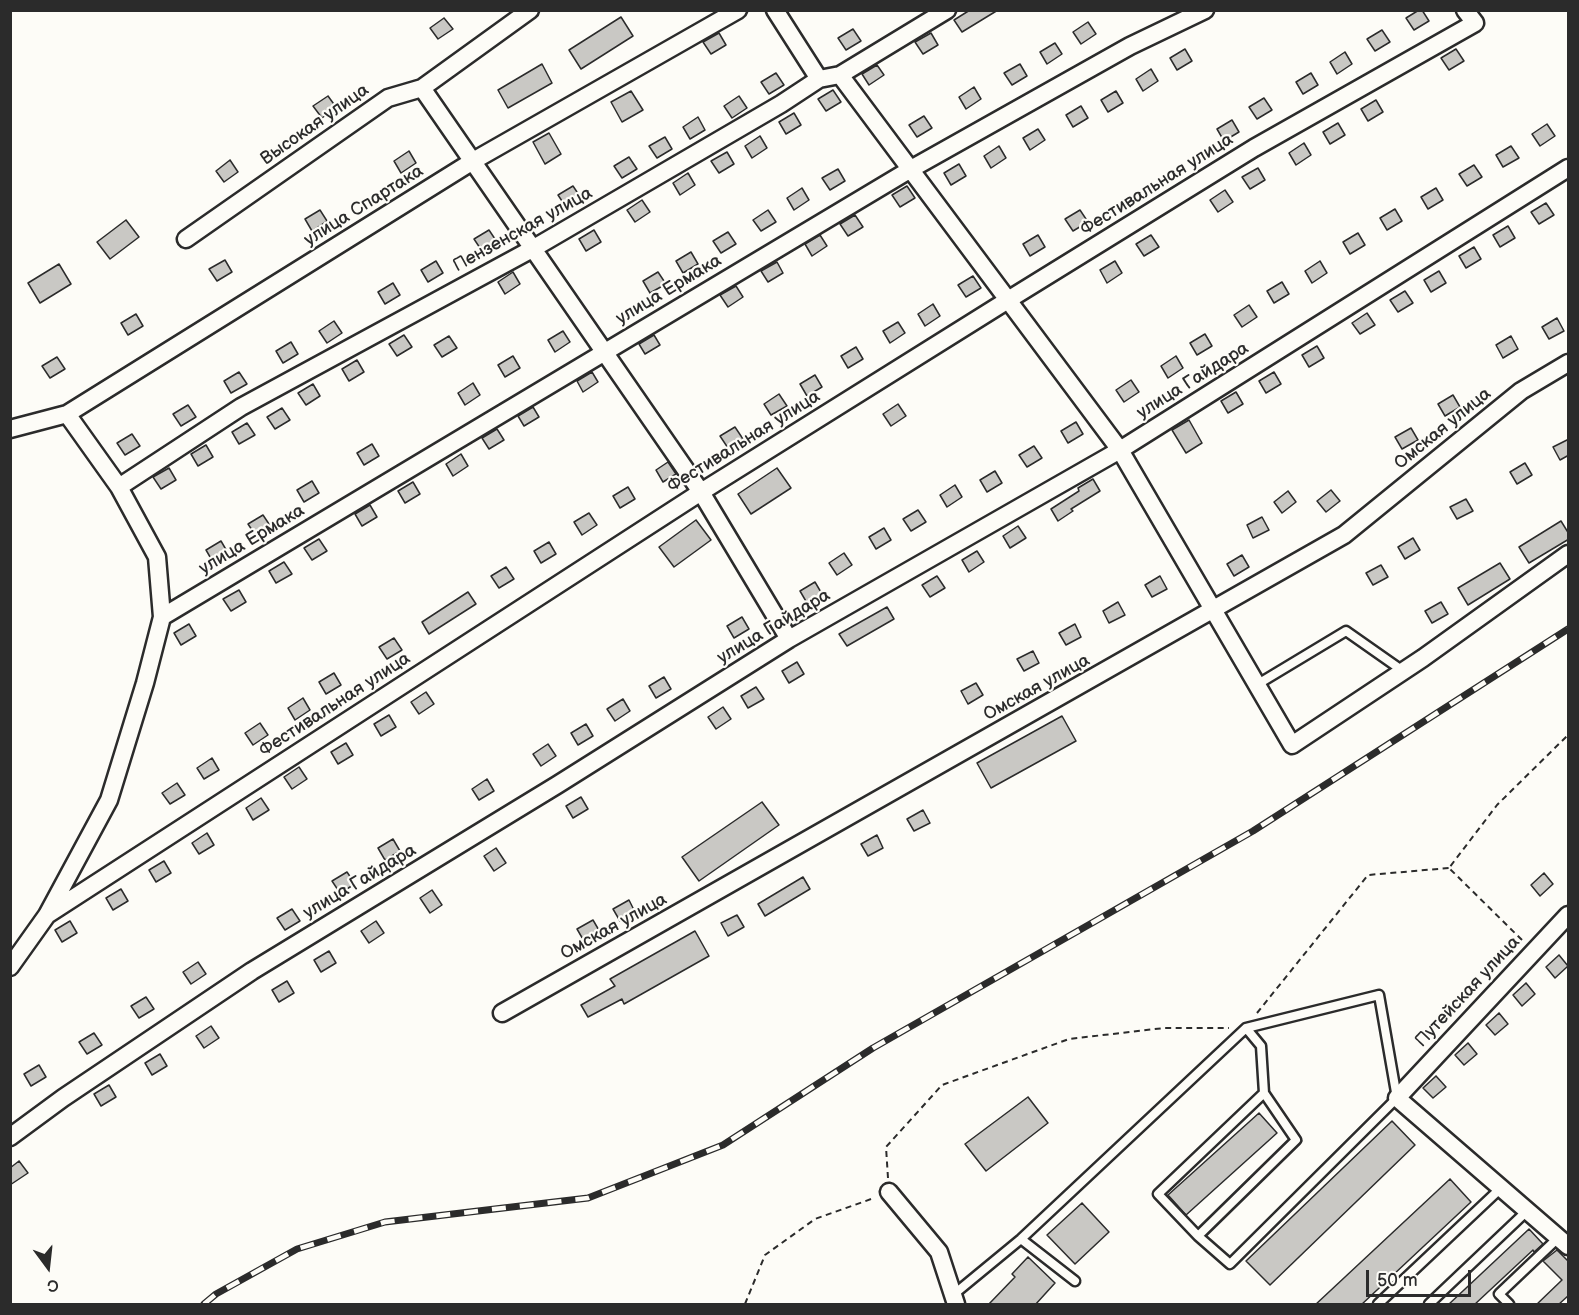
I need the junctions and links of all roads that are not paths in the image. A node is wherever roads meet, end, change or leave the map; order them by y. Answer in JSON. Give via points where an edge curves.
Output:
{"nodes":[{"id":1,"x":530,"y":10,"type":"edge"},
{"id":2,"x":738,"y":10,"type":"edge"},
{"id":3,"x":775,"y":10,"type":"edge"},
{"id":4,"x":947,"y":10,"type":"edge"},
{"id":5,"x":1205,"y":10,"type":"edge"},
{"id":6,"x":1470,"y":17,"type":"edge"},
{"id":7,"x":840,"y":75,"type":"junction"},
{"id":8,"x":819,"y":79,"type":"junction"},
{"id":9,"x":422,"y":88,"type":"junction"},
{"id":10,"x":473,"y":161,"type":"junction"},
{"id":11,"x":1569,"y":168,"type":"edge"},
{"id":12,"x":911,"y":169,"type":"junction"},
{"id":13,"x":186,"y":240,"type":"dead end"},
{"id":14,"x":534,"y":248,"type":"junction"},
{"id":15,"x":1008,"y":300,"type":"junction"},
{"id":16,"x":605,"y":351,"type":"junction"},
{"id":17,"x":1569,"y":363,"type":"edge"},
{"id":18,"x":67,"y":414,"type":"junction"},
{"id":19,"x":10,"y":429,"type":"edge"},
{"id":20,"x":1120,"y":450,"type":"junction"},
{"id":21,"x":118,"y":487,"type":"junction"},
{"id":22,"x":701,"y":492,"type":"junction"},
{"id":23,"x":1569,"y":554,"type":"edge"},
{"id":24,"x":1215,"y":610,"type":"junction"},
{"id":25,"x":162,"y":617,"type":"junction"},
{"id":26,"x":789,"y":639,"type":"junction"},
{"id":27,"x":1403,"y":671,"type":"junction"},
{"id":28,"x":1258,"y":684,"type":"junction"},
{"id":29,"x":47,"y":915,"type":"junction"},
{"id":30,"x":1569,"y":915,"type":"edge"},
{"id":31,"x":10,"y":967,"type":"edge"},
{"id":32,"x":502,"y":1013,"type":"dead end"},
{"id":33,"x":1246,"y":1028,"type":"junction"},
{"id":34,"x":1264,"y":1093,"type":"junction"},
{"id":35,"x":1397,"y":1098,"type":"junction"},
{"id":36,"x":10,"y":1137,"type":"edge"},
{"id":37,"x":1502,"y":1187,"type":"junction"},
{"id":38,"x":889,"y":1192,"type":"road end"},
{"id":39,"x":1528,"y":1210,"type":"junction"},
{"id":40,"x":1198,"y":1236,"type":"junction"},
{"id":41,"x":1021,"y":1239,"type":"junction"},
{"id":42,"x":1564,"y":1241,"type":"edge"},
{"id":43,"x":1075,"y":1281,"type":"dead end"},
{"id":44,"x":955,"y":1300,"type":"edge"},
{"id":45,"x":1378,"y":1305,"type":"edge"},
{"id":46,"x":1429,"y":1305,"type":"edge"},
{"id":47,"x":1509,"y":1305,"type":"edge"}],
"edges":[{"from":1,"to":9,"type":"street","name":"Высокая улица"},
{"from":2,"to":10,"type":"street","name":"улица Спартака"},
{"from":3,"to":8,"type":"street"},
{"from":4,"to":7,"type":"street","name":"Пензенская улица"},
{"from":5,"to":12,"type":"street","name":"улица Ермака","via":[[1130,46]]},
{"from":6,"to":15,"type":"street","name":"Фестивальная улица"},
{"from":7,"to":8,"type":"street","name":"Пензенская улица"},
{"from":7,"to":12,"type":"street"},
{"from":8,"to":14,"type":"street","name":"Пензенская улица"},
{"from":9,"to":10,"type":"street"},
{"from":9,"to":13,"type":"street","name":"Высокая улица","via":[[388,98]]},
{"from":10,"to":14,"type":"street"},
{"from":10,"to":18,"type":"street","name":"улица Спартака"},
{"from":11,"to":20,"type":"street","name":"улица Гайдара"},
{"from":12,"to":15,"type":"street"},
{"from":12,"to":16,"type":"street","name":"улица Ермака"},
{"from":14,"to":16,"type":"street"},
{"from":14,"to":21,"type":"street","name":"Пензенская улица","via":[[241,407]]},
{"from":15,"to":20,"type":"street"},
{"from":15,"to":22,"type":"street","name":"Фестивальная улица"},
{"from":16,"to":22,"type":"street"},
{"from":16,"to":25,"type":"street","name":"улица Ермака"},
{"from":17,"to":24,"type":"street","name":"Омская улица","via":[[1521,391],[1344,535]]},
{"from":18,"to":19,"type":"street","name":"улица Спартака"},
{"from":18,"to":21,"type":"street"},
{"from":20,"to":24,"type":"street"},
{"from":20,"to":26,"type":"street","name":"улица Гайдара"},
{"from":21,"to":25,"type":"street","via":[[157,557]]},
{"from":22,"to":26,"type":"street"},
{"from":22,"to":29,"type":"street","name":"Фестивальная улица"},
{"from":23,"to":27,"type":"street"},
{"from":24,"to":28,"type":"street"},
{"from":24,"to":32,"type":"street","name":"Омская улица"},
{"from":25,"to":29,"type":"street","via":[[109,800]]},
{"from":26,"to":36,"type":"street","name":"улица Гайдара","via":[[252,971]]},
{"from":27,"to":28,"type":"lane","via":[[1346,631]]},
{"from":27,"to":28,"type":"street","via":[[1292,745]]},
{"from":29,"to":31,"type":"street"},
{"from":30,"to":35,"type":"street","name":"Путейская улица"},
{"from":33,"to":34,"type":"lane","via":[[1261,1046]]},
{"from":33,"to":35,"type":"lane","via":[[1379,995]]},
{"from":33,"to":41,"type":"lane"},
{"from":34,"to":40,"type":"lane","via":[[1296,1140]]},
{"from":34,"to":40,"type":"lane","via":[[1158,1194]]},
{"from":35,"to":37,"type":"street"},
{"from":35,"to":40,"type":"lane","via":[[1230,1264]]},
{"from":37,"to":39,"type":"street"},
{"from":37,"to":45,"type":"lane"},
{"from":38,"to":44,"type":"street","via":[[939,1252]]},
{"from":39,"to":42,"type":"street"},
{"from":39,"to":46,"type":"lane"},
{"from":41,"to":43,"type":"lane"},
{"from":41,"to":44,"type":"lane"},
{"from":42,"to":47,"type":"lane","via":[[1499,1294]]}]}
